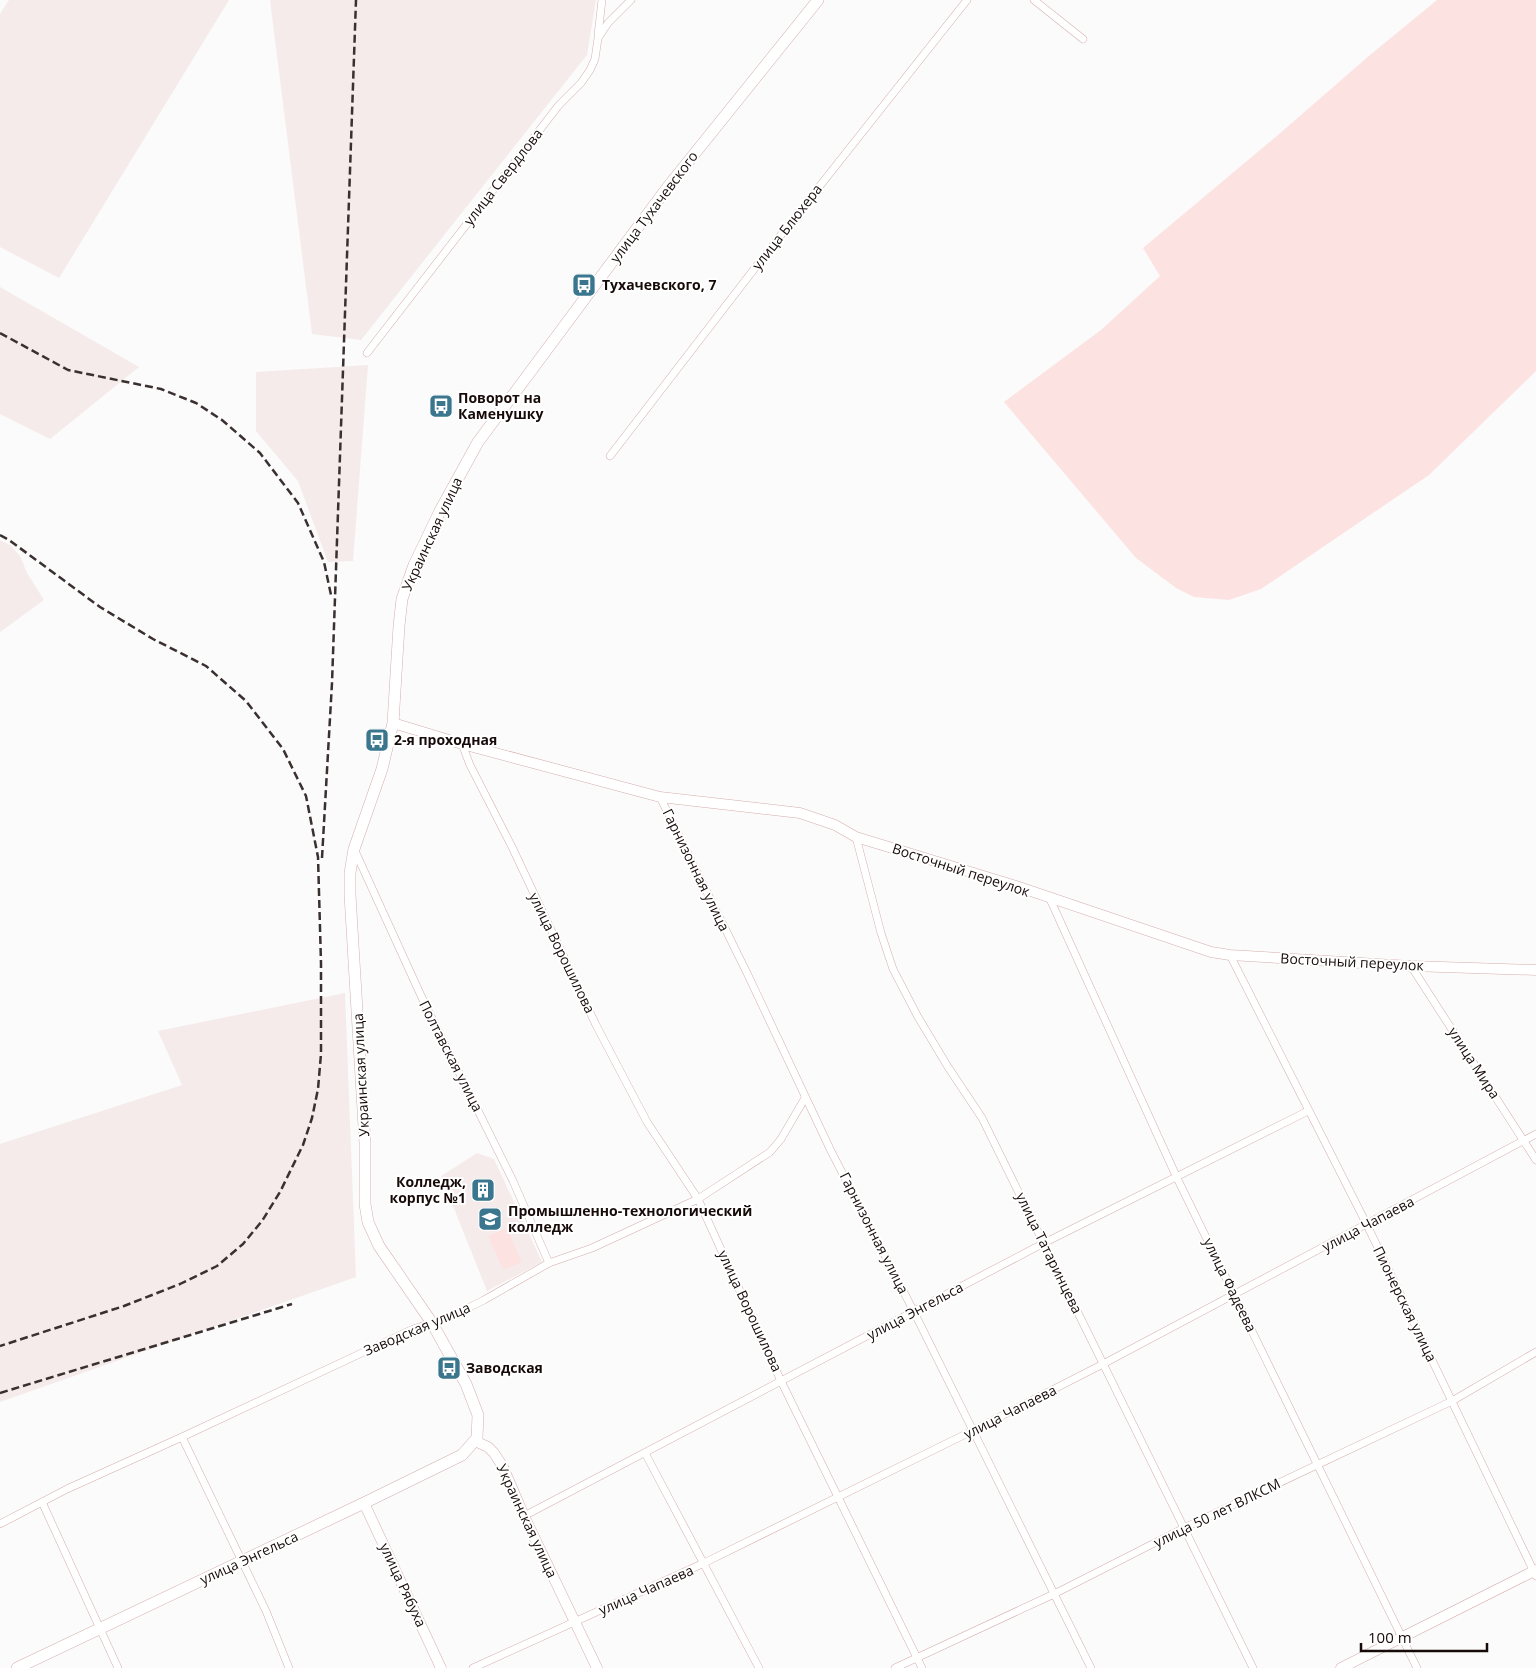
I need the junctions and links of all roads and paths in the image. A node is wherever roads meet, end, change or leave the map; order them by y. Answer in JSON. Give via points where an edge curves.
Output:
{"nodes":[{"id":1,"x":602,"y":0,"type":"edge"},
{"id":2,"x":631,"y":0,"type":"edge"},
{"id":3,"x":818,"y":0,"type":"edge"},
{"id":4,"x":967,"y":0,"type":"edge"},
{"id":5,"x":1034,"y":0,"type":"edge"},
{"id":6,"x":598,"y":38,"type":"junction"},
{"id":7,"x":1083,"y":39,"type":"dead end"},
{"id":8,"x":367,"y":353,"type":"dead end"},
{"id":9,"x":478,"y":442,"type":"joint"},
{"id":10,"x":610,"y":456,"type":"dead end"},
{"id":11,"x":393,"y":723,"type":"junction"},
{"id":12,"x":462,"y":744,"type":"junction"},
{"id":13,"x":660,"y":797,"type":"junction"},
{"id":14,"x":856,"y":837,"type":"junction"},
{"id":15,"x":354,"y":849,"type":"junction"},
{"id":16,"x":1050,"y":898,"type":"junction"},
{"id":17,"x":1230,"y":955,"type":"junction"},
{"id":18,"x":1411,"y":966,"type":"junction"},
{"id":19,"x":1536,"y":970,"type":"edge"},
{"id":20,"x":805,"y":1098,"type":"junction"},
{"id":21,"x":1308,"y":1111,"type":"junction"},
{"id":22,"x":1536,"y":1134,"type":"edge"},
{"id":23,"x":1525,"y":1141,"type":"junction"},
{"id":24,"x":1536,"y":1160,"type":"edge"},
{"id":25,"x":1177,"y":1178,"type":"junction"},
{"id":26,"x":698,"y":1198,"type":"junction"},
{"id":27,"x":1367,"y":1225,"type":"junction"},
{"id":28,"x":1044,"y":1243,"type":"junction"},
{"id":29,"x":549,"y":1262,"type":"junction"},
{"id":30,"x":1234,"y":1294,"type":"junction"},
{"id":31,"x":914,"y":1312,"type":"junction"},
{"id":32,"x":432,"y":1323,"type":"junction"},
{"id":33,"x":1536,"y":1352,"type":"edge"},
{"id":34,"x":1103,"y":1364,"type":"junction"},
{"id":35,"x":782,"y":1381,"type":"junction"},
{"id":36,"x":1452,"y":1401,"type":"junction"},
{"id":37,"x":974,"y":1430,"type":"junction"},
{"id":38,"x":182,"y":1437,"type":"junction"},
{"id":39,"x":475,"y":1441,"type":"junction"},
{"id":40,"x":645,"y":1453,"type":"junction"},
{"id":41,"x":1318,"y":1464,"type":"junction"},
{"id":42,"x":838,"y":1498,"type":"junction"},
{"id":43,"x":42,"y":1502,"type":"junction"},
{"id":44,"x":364,"y":1503,"type":"junction"},
{"id":45,"x":524,"y":1516,"type":"junction"},
{"id":46,"x":0,"y":1524,"type":"edge"},
{"id":47,"x":1184,"y":1528,"type":"junction"},
{"id":48,"x":242,"y":1561,"type":"junction"},
{"id":49,"x":704,"y":1563,"type":"junction"},
{"id":50,"x":1535,"y":1572,"type":"edge"},
{"id":51,"x":1054,"y":1594,"type":"junction"},
{"id":52,"x":574,"y":1622,"type":"junction"},
{"id":53,"x":101,"y":1628,"type":"junction"},
{"id":54,"x":1403,"y":1637,"type":"junction"},
{"id":55,"x":917,"y":1657,"type":"junction"},
{"id":56,"x":17,"y":1668,"type":"edge"},
{"id":57,"x":118,"y":1668,"type":"edge"},
{"id":58,"x":289,"y":1668,"type":"edge"},
{"id":59,"x":442,"y":1668,"type":"edge"},
{"id":60,"x":473,"y":1668,"type":"edge"},
{"id":61,"x":596,"y":1668,"type":"edge"},
{"id":62,"x":759,"y":1668,"type":"edge"},
{"id":63,"x":894,"y":1668,"type":"edge"},
{"id":64,"x":922,"y":1668,"type":"edge"},
{"id":65,"x":1091,"y":1668,"type":"edge"},
{"id":66,"x":1253,"y":1668,"type":"edge"},
{"id":67,"x":1341,"y":1668,"type":"edge"},
{"id":68,"x":1418,"y":1668,"type":"edge"}],
"edges":[{"from":1,"to":6,"type":"street"},
{"from":2,"to":6,"type":"street","name":"улица Свердлова"},
{"from":3,"to":9,"type":"main road","name":"улица Тухачевского","via":[[667,188]]},
{"from":4,"to":10,"type":"street","name":"улица Блюхера"},
{"from":5,"to":7,"type":"street"},
{"from":6,"to":8,"type":"street","name":"улица Свердлова","via":[[595,59],[581,83],[559,105]]},
{"from":9,"to":11,"type":"main road","name":"Украинская улица","via":[[440,511],[404,593]]},
{"from":11,"to":12,"type":"street","name":"Восточный переулок"},
{"from":11,"to":15,"type":"main road","name":"Украинская улица","via":[[382,769]]},
{"from":12,"to":13,"type":"street","name":"Восточный переулок"},
{"from":12,"to":26,"type":"street","name":"улица Ворошилова","via":[[610,1052],[647,1122]]},
{"from":13,"to":14,"type":"street","name":"Восточный переулок","via":[[800,813],[835,825]]},
{"from":13,"to":20,"type":"street","name":"Гарнизонная улица"},
{"from":14,"to":16,"type":"street","name":"Восточный переулок"},
{"from":14,"to":28,"type":"street","name":"улица Татаринцева","via":[[886,952],[902,989],[982,1118]]},
{"from":15,"to":29,"type":"street","name":"Полтавская улица"},
{"from":15,"to":32,"type":"main road","name":"Украинская улица","via":[[350,895],[366,1210],[370,1229],[379,1246]]},
{"from":16,"to":17,"type":"street","name":"Восточный переулок","via":[[1201,949]]},
{"from":16,"to":25,"type":"street","name":"улица Фадеева"},
{"from":17,"to":18,"type":"street","name":"Восточный переулок"},
{"from":17,"to":21,"type":"street","name":"Пионерская улица"},
{"from":18,"to":19,"type":"street","name":"Восточный переулок"},
{"from":18,"to":23,"type":"street","name":"улица Мира"},
{"from":20,"to":26,"type":"street","name":"Заводская улица","via":[[770,1152]]},
{"from":20,"to":31,"type":"street","name":"Гарнизонная улица"},
{"from":21,"to":25,"type":"street","name":"улица Энгельса"},
{"from":21,"to":27,"type":"street","name":"Пионерская улица"},
{"from":22,"to":23,"type":"street","name":"улица Чапаева"},
{"from":23,"to":24,"type":"street","name":"улица Мира"},
{"from":23,"to":27,"type":"street","name":"улица Чапаева"},
{"from":25,"to":28,"type":"street","name":"улица Энгельса"},
{"from":25,"to":30,"type":"street","name":"улица Фадеева"},
{"from":26,"to":29,"type":"street","name":"Заводская улица","via":[[592,1248]]},
{"from":26,"to":35,"type":"street","name":"улица Ворошилова"},
{"from":27,"to":30,"type":"street","name":"улица Чапаева"},
{"from":27,"to":36,"type":"street","name":"Пионерская улица"},
{"from":28,"to":31,"type":"street","name":"улица Энгельса"},
{"from":28,"to":34,"type":"street","name":"улица Татаринцева"},
{"from":29,"to":32,"type":"street","name":"Заводская улица","via":[[484,1300]]},
{"from":30,"to":34,"type":"street","name":"улица Чапаева"},
{"from":30,"to":41,"type":"street","name":"улица Фадеева"},
{"from":31,"to":35,"type":"street","name":"улица Энгельса"},
{"from":31,"to":37,"type":"street","name":"Гарнизонная улица"},
{"from":32,"to":38,"type":"street","name":"Заводская улица"},
{"from":32,"to":39,"type":"main road","name":"Украинская улица","via":[[473,1400],[478,1421]]},
{"from":33,"to":36,"type":"street","name":"улица 50 лет ВЛКСМ"},
{"from":34,"to":37,"type":"street","name":"улица Чапаева"},
{"from":34,"to":47,"type":"street","name":"улица Татаринцева"},
{"from":35,"to":40,"type":"street","name":"улица Энгельса"},
{"from":35,"to":42,"type":"street","name":"улица Ворошилова"},
{"from":36,"to":41,"type":"street","name":"улица 50 лет ВЛКСМ"},
{"from":36,"to":50,"type":"street","name":"Пионерская улица"},
{"from":37,"to":42,"type":"street","name":"улица Чапаева"},
{"from":37,"to":51,"type":"street","name":"Гарнизонная улица"},
{"from":38,"to":43,"type":"street","name":"Заводская улица"},
{"from":38,"to":48,"type":"street"},
{"from":39,"to":44,"type":"main road","name":"улица Энгельса","via":[[462,1455]]},
{"from":39,"to":45,"type":"street","name":"Украинская улица","via":[[488,1447],[498,1460]]},
{"from":40,"to":45,"type":"street","name":"улица Энгельса"},
{"from":40,"to":49,"type":"street"},
{"from":41,"to":47,"type":"street","name":"улица 50 лет ВЛКСМ"},
{"from":41,"to":54,"type":"street","name":"улица Фадеева"},
{"from":42,"to":49,"type":"street","name":"улица Чапаева"},
{"from":42,"to":55,"type":"street","name":"улица Ворошилова"},
{"from":43,"to":46,"type":"street","name":"Заводская улица"},
{"from":43,"to":53,"type":"street"},
{"from":44,"to":48,"type":"main road","name":"улица Энгельса"},
{"from":44,"to":59,"type":"street","name":"улица Рябуха"},
{"from":45,"to":52,"type":"street","name":"Украинская улица"},
{"from":47,"to":51,"type":"street","name":"улица 50 лет ВЛКСМ"},
{"from":47,"to":66,"type":"street","name":"улица Татаринцева"},
{"from":48,"to":53,"type":"main road","name":"улица Энгельса"},
{"from":48,"to":58,"type":"street"},
{"from":49,"to":52,"type":"street","name":"улица Чапаева"},
{"from":49,"to":62,"type":"street"},
{"from":50,"to":54,"type":"street"},
{"from":51,"to":55,"type":"street","name":"улица 50 лет ВЛКСМ"},
{"from":51,"to":65,"type":"street","name":"Гарнизонная улица"},
{"from":52,"to":60,"type":"street","name":"улица Чапаева"},
{"from":52,"to":61,"type":"street","name":"Украинская улица"},
{"from":53,"to":56,"type":"main road","name":"улица Энгельса"},
{"from":53,"to":57,"type":"street"},
{"from":54,"to":67,"type":"street"},
{"from":54,"to":68,"type":"street","name":"улица Фадеева"},
{"from":55,"to":63,"type":"street","name":"улица 50 лет ВЛКСМ"},
{"from":55,"to":64,"type":"street","name":"улица Ворошилова"}]}
